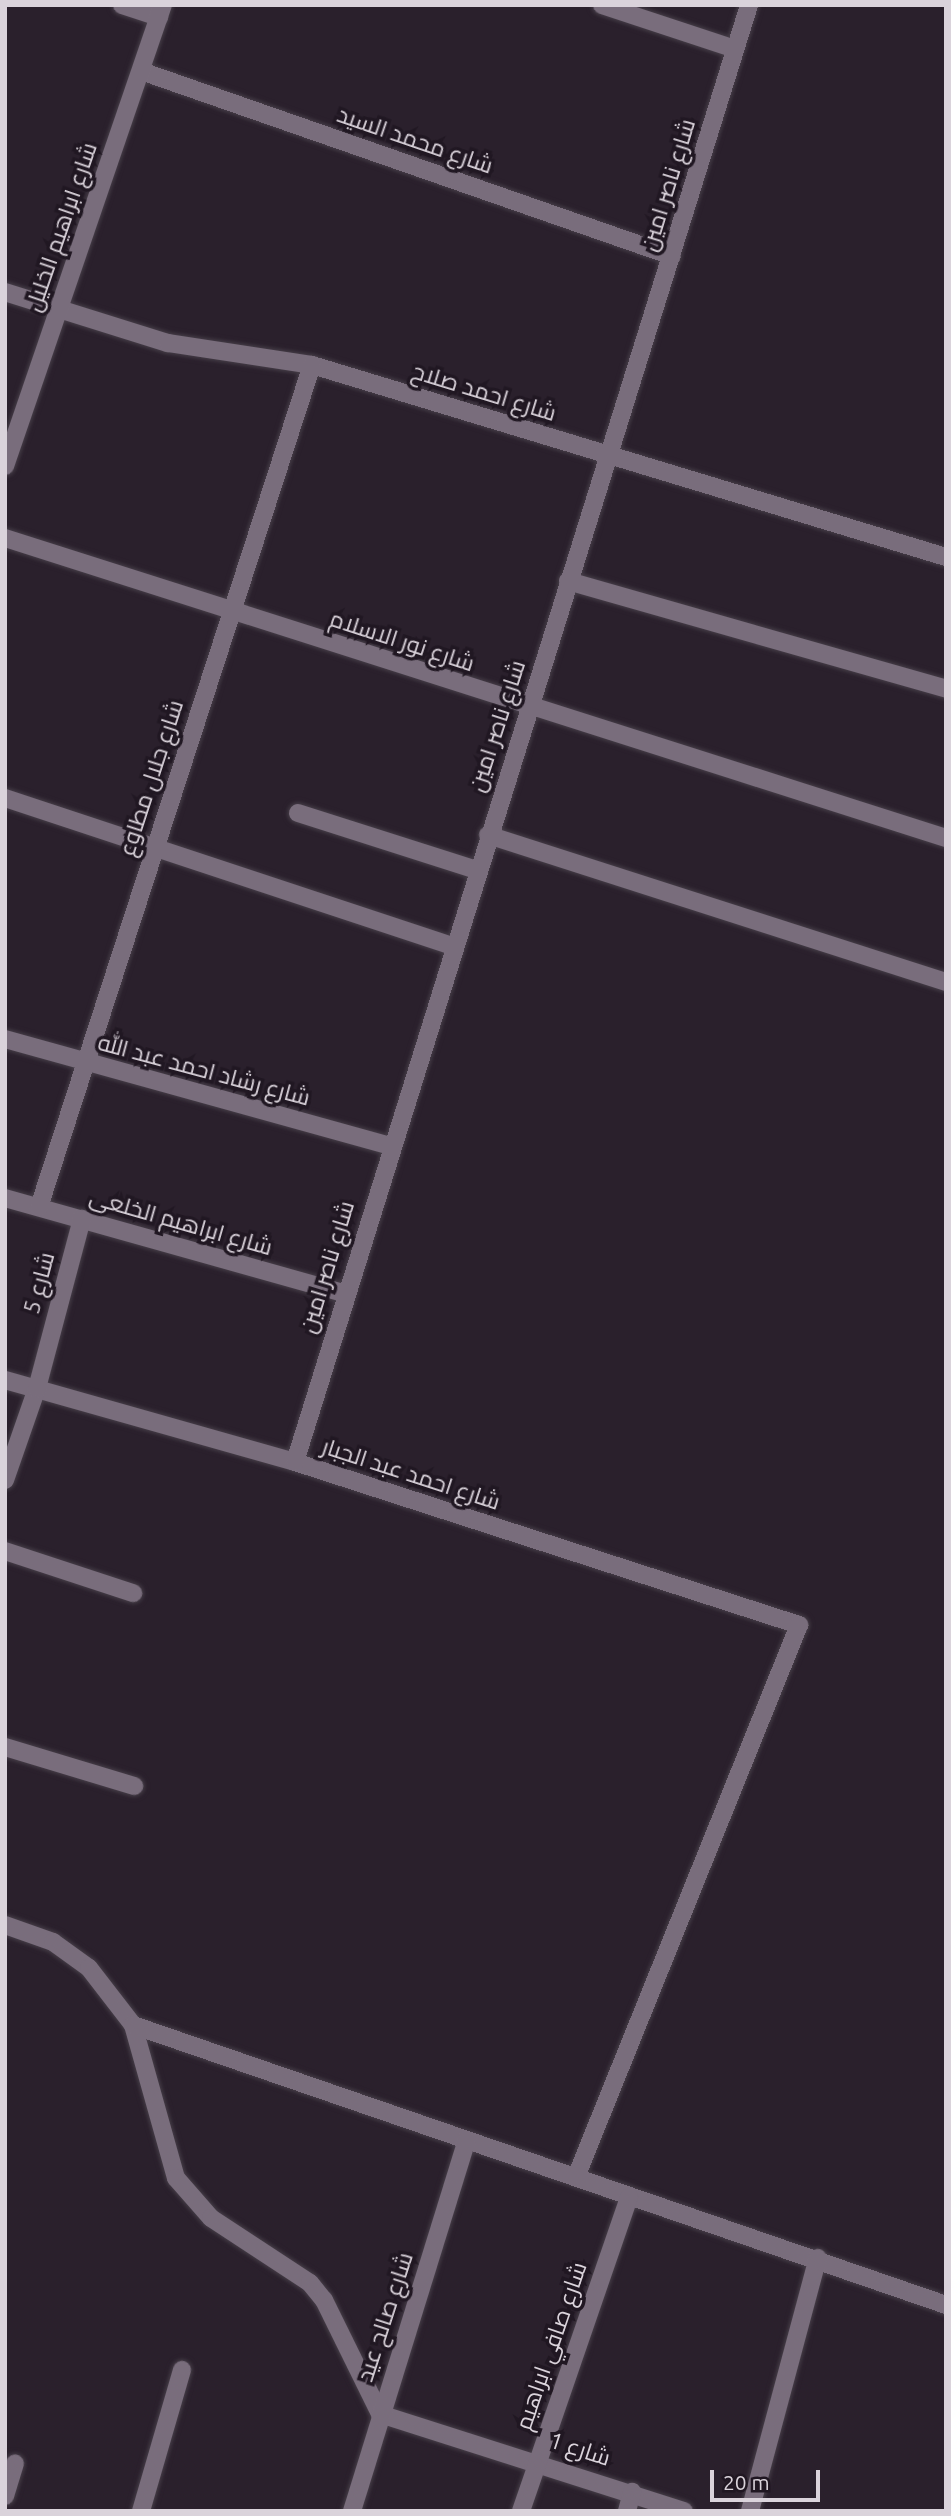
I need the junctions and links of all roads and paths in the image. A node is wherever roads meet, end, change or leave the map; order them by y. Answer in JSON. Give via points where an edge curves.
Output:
{"nodes":[{"id":1,"x":122,"y":5,"type":"edge"},
{"id":2,"x":602,"y":5,"type":"edge"},
{"id":3,"x":749,"y":5,"type":"edge"},
{"id":4,"x":161,"y":11,"type":"edge"},
{"id":5,"x":735,"y":49,"type":"junction"},
{"id":6,"x":141,"y":71,"type":"junction"},
{"id":7,"x":673,"y":256,"type":"junction"},
{"id":8,"x":5,"y":292,"type":"edge"},
{"id":9,"x":58,"y":309,"type":"junction"},
{"id":10,"x":312,"y":365,"type":"junction"},
{"id":11,"x":608,"y":456,"type":"junction"},
{"id":12,"x":5,"y":466,"type":"edge"},
{"id":13,"x":5,"y":538,"type":"edge"},
{"id":14,"x":946,"y":557,"type":"edge"},
{"id":15,"x":568,"y":581,"type":"junction"},
{"id":16,"x":231,"y":611,"type":"junction"},
{"id":17,"x":946,"y":689,"type":"edge"},
{"id":18,"x":528,"y":708,"type":"junction"},
{"id":19,"x":5,"y":798,"type":"edge"},
{"id":20,"x":298,"y":813,"type":"dead end"},
{"id":21,"x":488,"y":835,"type":"junction"},
{"id":22,"x":946,"y":838,"type":"edge"},
{"id":23,"x":154,"y":848,"type":"junction"},
{"id":24,"x":477,"y":870,"type":"junction"},
{"id":25,"x":453,"y":946,"type":"junction"},
{"id":26,"x":946,"y":982,"type":"edge"},
{"id":27,"x":5,"y":1039,"type":"edge"},
{"id":28,"x":82,"y":1062,"type":"junction"},
{"id":29,"x":390,"y":1146,"type":"junction"},
{"id":30,"x":5,"y":1198,"type":"edge"},
{"id":31,"x":39,"y":1207,"type":"junction"},
{"id":32,"x":82,"y":1219,"type":"junction"},
{"id":33,"x":344,"y":1293,"type":"junction"},
{"id":34,"x":5,"y":1380,"type":"edge"},
{"id":35,"x":37,"y":1388,"type":"junction"},
{"id":36,"x":295,"y":1462,"type":"junction"},
{"id":37,"x":5,"y":1480,"type":"edge"},
{"id":38,"x":5,"y":1551,"type":"edge"},
{"id":39,"x":132,"y":1593,"type":"dead end"},
{"id":40,"x":5,"y":1747,"type":"edge"},
{"id":41,"x":134,"y":1786,"type":"dead end"},
{"id":42,"x":5,"y":1925,"type":"edge"},
{"id":43,"x":133,"y":2025,"type":"junction"},
{"id":44,"x":467,"y":2140,"type":"junction"},
{"id":45,"x":576,"y":2177,"type":"junction"},
{"id":46,"x":629,"y":2197,"type":"junction"},
{"id":47,"x":818,"y":2258,"type":"junction"},
{"id":48,"x":946,"y":2305,"type":"edge"},
{"id":49,"x":182,"y":2370,"type":"dead end"},
{"id":50,"x":380,"y":2414,"type":"junction"},
{"id":51,"x":536,"y":2461,"type":"junction"},
{"id":52,"x":15,"y":2464,"type":"dead end"},
{"id":53,"x":632,"y":2492,"type":"junction"},
{"id":54,"x":5,"y":2496,"type":"edge"},
{"id":55,"x":141,"y":2511,"type":"edge"},
{"id":56,"x":352,"y":2511,"type":"edge"},
{"id":57,"x":521,"y":2511,"type":"edge"},
{"id":58,"x":626,"y":2511,"type":"edge"},
{"id":59,"x":684,"y":2511,"type":"edge"},
{"id":60,"x":750,"y":2511,"type":"edge"}],
"edges":[{"from":1,"to":4,"type":"street"},
{"from":2,"to":5,"type":"street"},
{"from":3,"to":5,"type":"street","name":"شارع ناصر امين"},
{"from":4,"to":6,"type":"street","name":"شارع ابراهيم الخليل"},
{"from":5,"to":7,"type":"street","name":"شارع ناصر امين"},
{"from":6,"to":7,"type":"street","name":"شارع محمد السيد"},
{"from":6,"to":9,"type":"street","name":"شارع ابراهيم الخليل"},
{"from":7,"to":11,"type":"street","name":"شارع ناصر امين"},
{"from":8,"to":9,"type":"street","name":"شارع احمد صلاح"},
{"from":9,"to":10,"type":"street","name":"شارع احمد صلاح","via":[[168,343]]},
{"from":9,"to":12,"type":"street","name":"شارع ابراهيم الخليل"},
{"from":10,"to":11,"type":"street","name":"شارع احمد صلاح"},
{"from":10,"to":16,"type":"street","name":"شارع جلال مطاوع"},
{"from":11,"to":14,"type":"street","name":"شارع احمد صلاح"},
{"from":11,"to":15,"type":"street","name":"شارع ناصر امين"},
{"from":13,"to":16,"type":"street","name":"شارع نور الاسلام"},
{"from":15,"to":17,"type":"street"},
{"from":15,"to":18,"type":"street","name":"شارع ناصر امين"},
{"from":16,"to":18,"type":"street","name":"شارع نور الاسلام"},
{"from":16,"to":23,"type":"street","name":"شارع جلال مطاوع"},
{"from":18,"to":21,"type":"street","name":"شارع ناصر امين"},
{"from":18,"to":22,"type":"street","name":"شارع نور الاسلام"},
{"from":19,"to":23,"type":"street"},
{"from":20,"to":24,"type":"street"},
{"from":21,"to":24,"type":"street","name":"شارع ناصر امين"},
{"from":21,"to":26,"type":"street"},
{"from":23,"to":25,"type":"street"},
{"from":23,"to":28,"type":"street","name":"شارع جلال مطاوع"},
{"from":24,"to":25,"type":"street","name":"شارع ناصر امين"},
{"from":25,"to":29,"type":"street","name":"شارع ناصر امين"},
{"from":27,"to":28,"type":"street","name":"شارع رشاد احمد عبد الله"},
{"from":28,"to":29,"type":"street","name":"شارع رشاد احمد عبد الله"},
{"from":28,"to":31,"type":"street","name":"شارع جلال مطاوع"},
{"from":29,"to":33,"type":"street","name":"شارع ناصر امين"},
{"from":30,"to":31,"type":"street","name":"شارع ابراهيم الخلعى"},
{"from":31,"to":32,"type":"street","name":"شارع ابراهيم الخلعى"},
{"from":32,"to":33,"type":"street","name":"شارع ابراهيم الخلعى"},
{"from":32,"to":35,"type":"street","name":"شارع 5"},
{"from":33,"to":36,"type":"street","name":"شارع ناصر امين"},
{"from":34,"to":35,"type":"street","name":"شارع احمد عبد الجبار"},
{"from":35,"to":36,"type":"street","name":"شارع احمد عبد الجبار"},
{"from":35,"to":37,"type":"street","name":"شارع 5"},
{"from":36,"to":45,"type":"street","name":"شارع احمد عبد الجبار","via":[[799,1625]]},
{"from":38,"to":39,"type":"street"},
{"from":40,"to":41,"type":"street"},
{"from":42,"to":43,"type":"street","via":[[53,1942],[89,1968]]},
{"from":43,"to":44,"type":"street"},
{"from":43,"to":50,"type":"street","via":[[176,2178],[211,2218],[310,2283],[324,2300]]},
{"from":44,"to":45,"type":"street"},
{"from":44,"to":50,"type":"street","name":"شارع صالح عيد"},
{"from":45,"to":46,"type":"street"},
{"from":46,"to":47,"type":"street"},
{"from":46,"to":51,"type":"street","name":"شارع صافي ابراهيم"},
{"from":47,"to":48,"type":"street"},
{"from":47,"to":60,"type":"street"},
{"from":49,"to":55,"type":"street"},
{"from":50,"to":51,"type":"street","name":"شارع 1"},
{"from":50,"to":56,"type":"street","name":"شارع صالح عيد"},
{"from":51,"to":53,"type":"street","name":"شارع 1"},
{"from":51,"to":57,"type":"street","name":"شارع صافي ابراهيم"},
{"from":52,"to":54,"type":"street"},
{"from":53,"to":58,"type":"street"},
{"from":53,"to":59,"type":"street","name":"شارع 1"}]}
